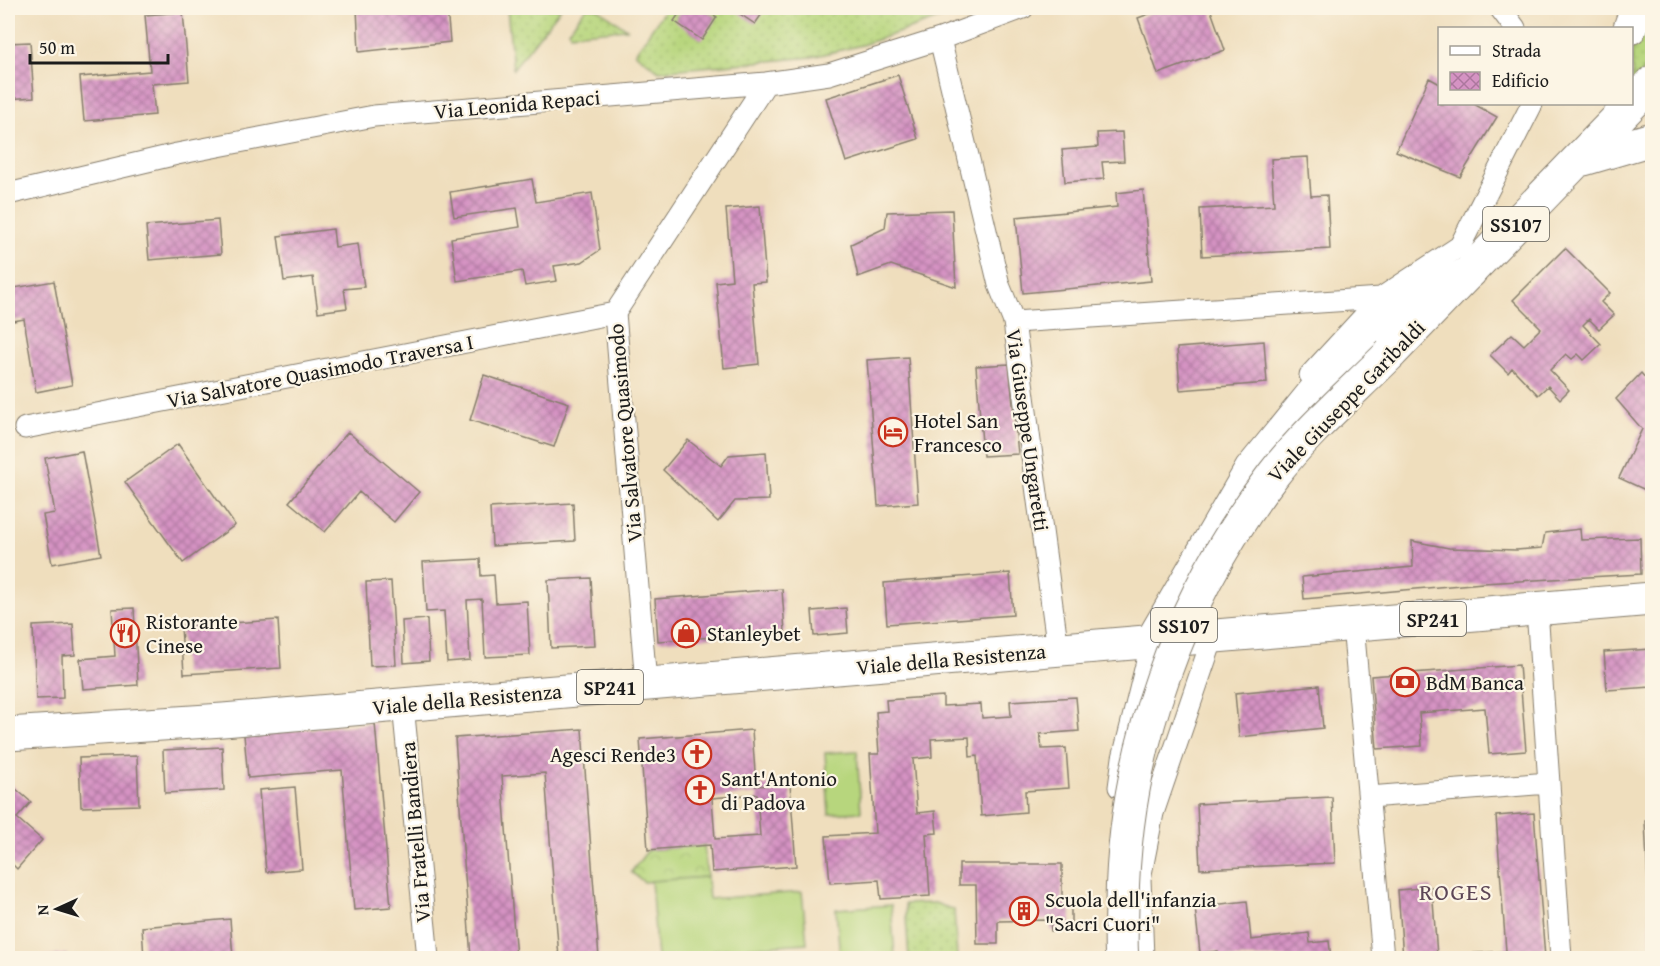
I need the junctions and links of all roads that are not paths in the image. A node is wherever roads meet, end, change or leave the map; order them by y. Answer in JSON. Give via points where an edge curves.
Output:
{"nodes":[{"id":1,"x":1023,"y":8,"type":"edge"},
{"id":2,"x":1500,"y":8,"type":"edge"},
{"id":3,"x":1636,"y":8,"type":"edge"},
{"id":4,"x":1514,"y":27,"type":"edge"},
{"id":5,"x":1630,"y":27,"type":"edge"},
{"id":6,"x":940,"y":39,"type":"junction"},
{"id":7,"x":766,"y":83,"type":"junction"},
{"id":8,"x":1653,"y":83,"type":"edge"},
{"id":9,"x":1633,"y":104,"type":"edge"},
{"id":10,"x":1531,"y":105,"type":"edge"},
{"id":11,"x":1605,"y":105,"type":"edge"},
{"id":12,"x":1632,"y":105,"type":"edge"},
{"id":13,"x":1653,"y":139,"type":"edge"},
{"id":14,"x":1571,"y":168,"type":"junction"},
{"id":15,"x":8,"y":194,"type":"edge"},
{"id":16,"x":1470,"y":272,"type":"junction"},
{"id":17,"x":1381,"y":298,"type":"junction"},
{"id":18,"x":615,"y":314,"type":"junction"},
{"id":19,"x":1014,"y":322,"type":"junction"},
{"id":20,"x":25,"y":428,"type":"dead end"},
{"id":21,"x":1251,"y":470,"type":"junction"},
{"id":22,"x":1653,"y":599,"type":"edge"},
{"id":23,"x":1537,"y":609,"type":"junction"},
{"id":24,"x":1353,"y":625,"type":"junction"},
{"id":25,"x":1213,"y":638,"type":"junction"},
{"id":26,"x":1152,"y":641,"type":"junction"},
{"id":27,"x":1058,"y":650,"type":"junction"},
{"id":28,"x":646,"y":683,"type":"junction"},
{"id":29,"x":403,"y":705,"type":"junction"},
{"id":30,"x":8,"y":734,"type":"edge"},
{"id":31,"x":1548,"y":783,"type":"junction"},
{"id":32,"x":1369,"y":796,"type":"junction"},
{"id":33,"x":428,"y":958,"type":"edge"},
{"id":34,"x":1112,"y":958,"type":"edge"},
{"id":35,"x":1122,"y":958,"type":"edge"},
{"id":36,"x":1143,"y":958,"type":"edge"},
{"id":37,"x":1383,"y":958,"type":"edge"},
{"id":38,"x":1561,"y":958,"type":"edge"}],
"edges":[{"from":1,"to":6,"type":"street","name":"Via Leonida Repaci"},
{"from":2,"to":4,"type":"street"},
{"from":3,"to":5,"type":"main road"},
{"from":6,"to":7,"type":"street","name":"Via Leonida Repaci","via":[[829,74]]},
{"from":6,"to":19,"type":"street","name":"Via Giuseppe Ungaretti","via":[[999,285]]},
{"from":7,"to":15,"type":"street","name":"Via Leonida Repaci","via":[[374,116],[177,154]]},
{"from":7,"to":18,"type":"street","name":"Via Salvatore Quasimodo"},
{"from":8,"to":9,"type":"main road","name":"Viale Giuseppe Garibaldi","number":"SS107"},
{"from":10,"to":17,"type":"street","via":[[1460,246]]},
{"from":11,"to":14,"type":"main road"},
{"from":12,"to":14,"type":"main road","name":"Viale Giuseppe Garibaldi","number":"SS107"},
{"from":13,"to":14,"type":"main road","via":[[1615,148]]},
{"from":14,"to":16,"type":"main road","name":"Viale Giuseppe Garibaldi","number":"SS107"},
{"from":16,"to":21,"type":"main road","via":[[1403,307],[1317,389]]},
{"from":16,"to":35,"type":"main road","name":"Viale Giuseppe Garibaldi","number":"SS107","bridge":true,"via":[[1274,474],[1233,534],[1190,612],[1162,679],[1137,761],[1123,862]]},
{"from":17,"to":19,"type":"street"},
{"from":17,"to":21,"type":"street","via":[[1298,389]]},
{"from":18,"to":20,"type":"street","name":"Via Salvatore Quasimodo Traversa I"},
{"from":18,"to":28,"type":"street","name":"Via Salvatore Quasimodo"},
{"from":19,"to":27,"type":"street","name":"Via Giuseppe Ungaretti"},
{"from":21,"to":26,"type":"main road"},
{"from":22,"to":23,"type":"main road","number":"SP241"},
{"from":23,"to":24,"type":"main road","number":"SP241"},
{"from":23,"to":31,"type":"street"},
{"from":24,"to":25,"type":"main road","number":"SP241"},
{"from":24,"to":32,"type":"street"},
{"from":25,"to":26,"type":"main road","name":"Viale della Resistenza","number":"SP241"},
{"from":25,"to":36,"type":"street","via":[[1153,813],[1140,879]]},
{"from":26,"to":27,"type":"main road","name":"Viale della Resistenza","number":"SP241"},
{"from":26,"to":34,"type":"street","via":[[1123,758],[1112,842]]},
{"from":27,"to":28,"type":"main road","name":"Viale della Resistenza","number":"SP241"},
{"from":28,"to":29,"type":"main road","name":"Viale della Resistenza","number":"SP241"},
{"from":29,"to":30,"type":"main road","name":"Viale della Resistenza","number":"SP241"},
{"from":29,"to":33,"type":"street","name":"Via Fratelli Bandiera"},
{"from":31,"to":32,"type":"street"},
{"from":31,"to":38,"type":"street"},
{"from":32,"to":37,"type":"street"}]}
